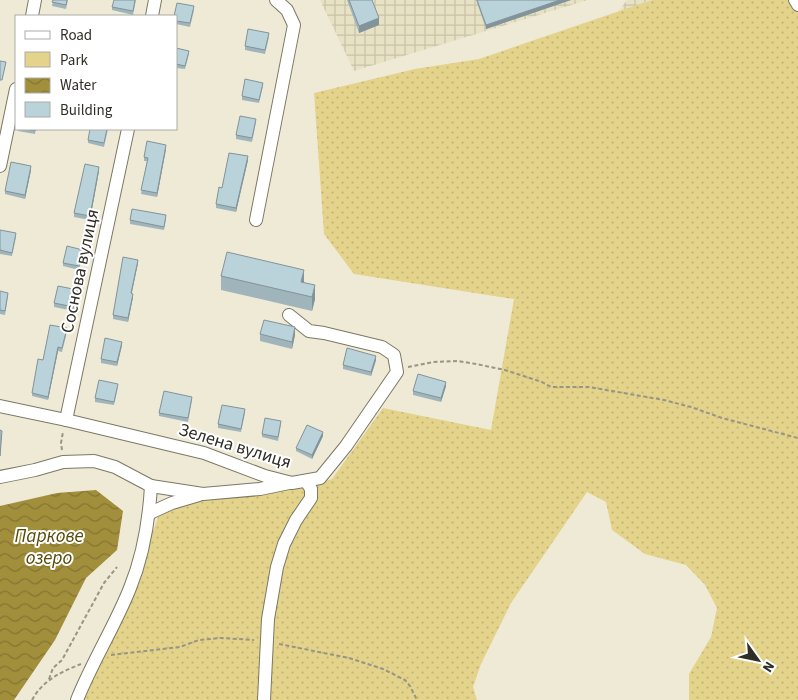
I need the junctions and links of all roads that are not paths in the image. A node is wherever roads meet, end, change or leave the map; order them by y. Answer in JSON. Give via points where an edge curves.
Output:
{"nodes":[{"id":1,"x":35,"y":0,"type":"edge"},
{"id":2,"x":156,"y":0,"type":"edge"},
{"id":3,"x":276,"y":0,"type":"edge"},
{"id":4,"x":794,"y":0,"type":"edge"},
{"id":5,"x":798,"y":5,"type":"edge"},
{"id":6,"x":32,"y":15,"type":"edge"},
{"id":7,"x":152,"y":15,"type":"edge"},
{"id":8,"x":15,"y":94,"type":"edge"},
{"id":9,"x":128,"y":130,"type":"edge"},
{"id":10,"x":0,"y":166,"type":"edge"},
{"id":11,"x":256,"y":220,"type":"dead end"},
{"id":12,"x":289,"y":315,"type":"dead end"},
{"id":13,"x":0,"y":406,"type":"edge"},
{"id":14,"x":66,"y":420,"type":"junction"},
{"id":15,"x":0,"y":477,"type":"edge"},
{"id":16,"x":306,"y":480,"type":"junction"},
{"id":17,"x":292,"y":483,"type":"junction"},
{"id":18,"x":151,"y":486,"type":"junction"},
{"id":19,"x":203,"y":494,"type":"junction"},
{"id":20,"x":150,"y":513,"type":"junction"},
{"id":21,"x":77,"y":700,"type":"edge"},
{"id":22,"x":264,"y":700,"type":"edge"}],
"edges":[{"from":1,"to":6,"type":"street"},
{"from":2,"to":7,"type":"street"},
{"from":3,"to":11,"type":"street","via":[[287,10],[294,25]]},
{"from":4,"to":5,"type":"street"},
{"from":8,"to":10,"type":"street"},
{"from":9,"to":14,"type":"street","name":"Соснова вулиця"},
{"from":12,"to":16,"type":"street","name":"Зелена вулиця","via":[[309,331],[382,347],[394,355],[397,372],[320,478]]},
{"from":13,"to":14,"type":"street","name":"Зелена вулиця"},
{"from":14,"to":17,"type":"street","name":"Зелена вулиця","via":[[204,453]]},
{"from":15,"to":18,"type":"street","via":[[63,462],[94,462],[115,467]]},
{"from":16,"to":17,"type":"street","name":"Зелена вулиця"},
{"from":16,"to":22,"type":"street","via":[[311,498],[284,544],[277,567],[268,619]]},
{"from":17,"to":19,"type":"street","via":[[260,490]]},
{"from":18,"to":19,"type":"street"},
{"from":18,"to":20,"type":"street"},
{"from":19,"to":20,"type":"street"},
{"from":20,"to":21,"type":"street","via":[[130,589]]}]}
